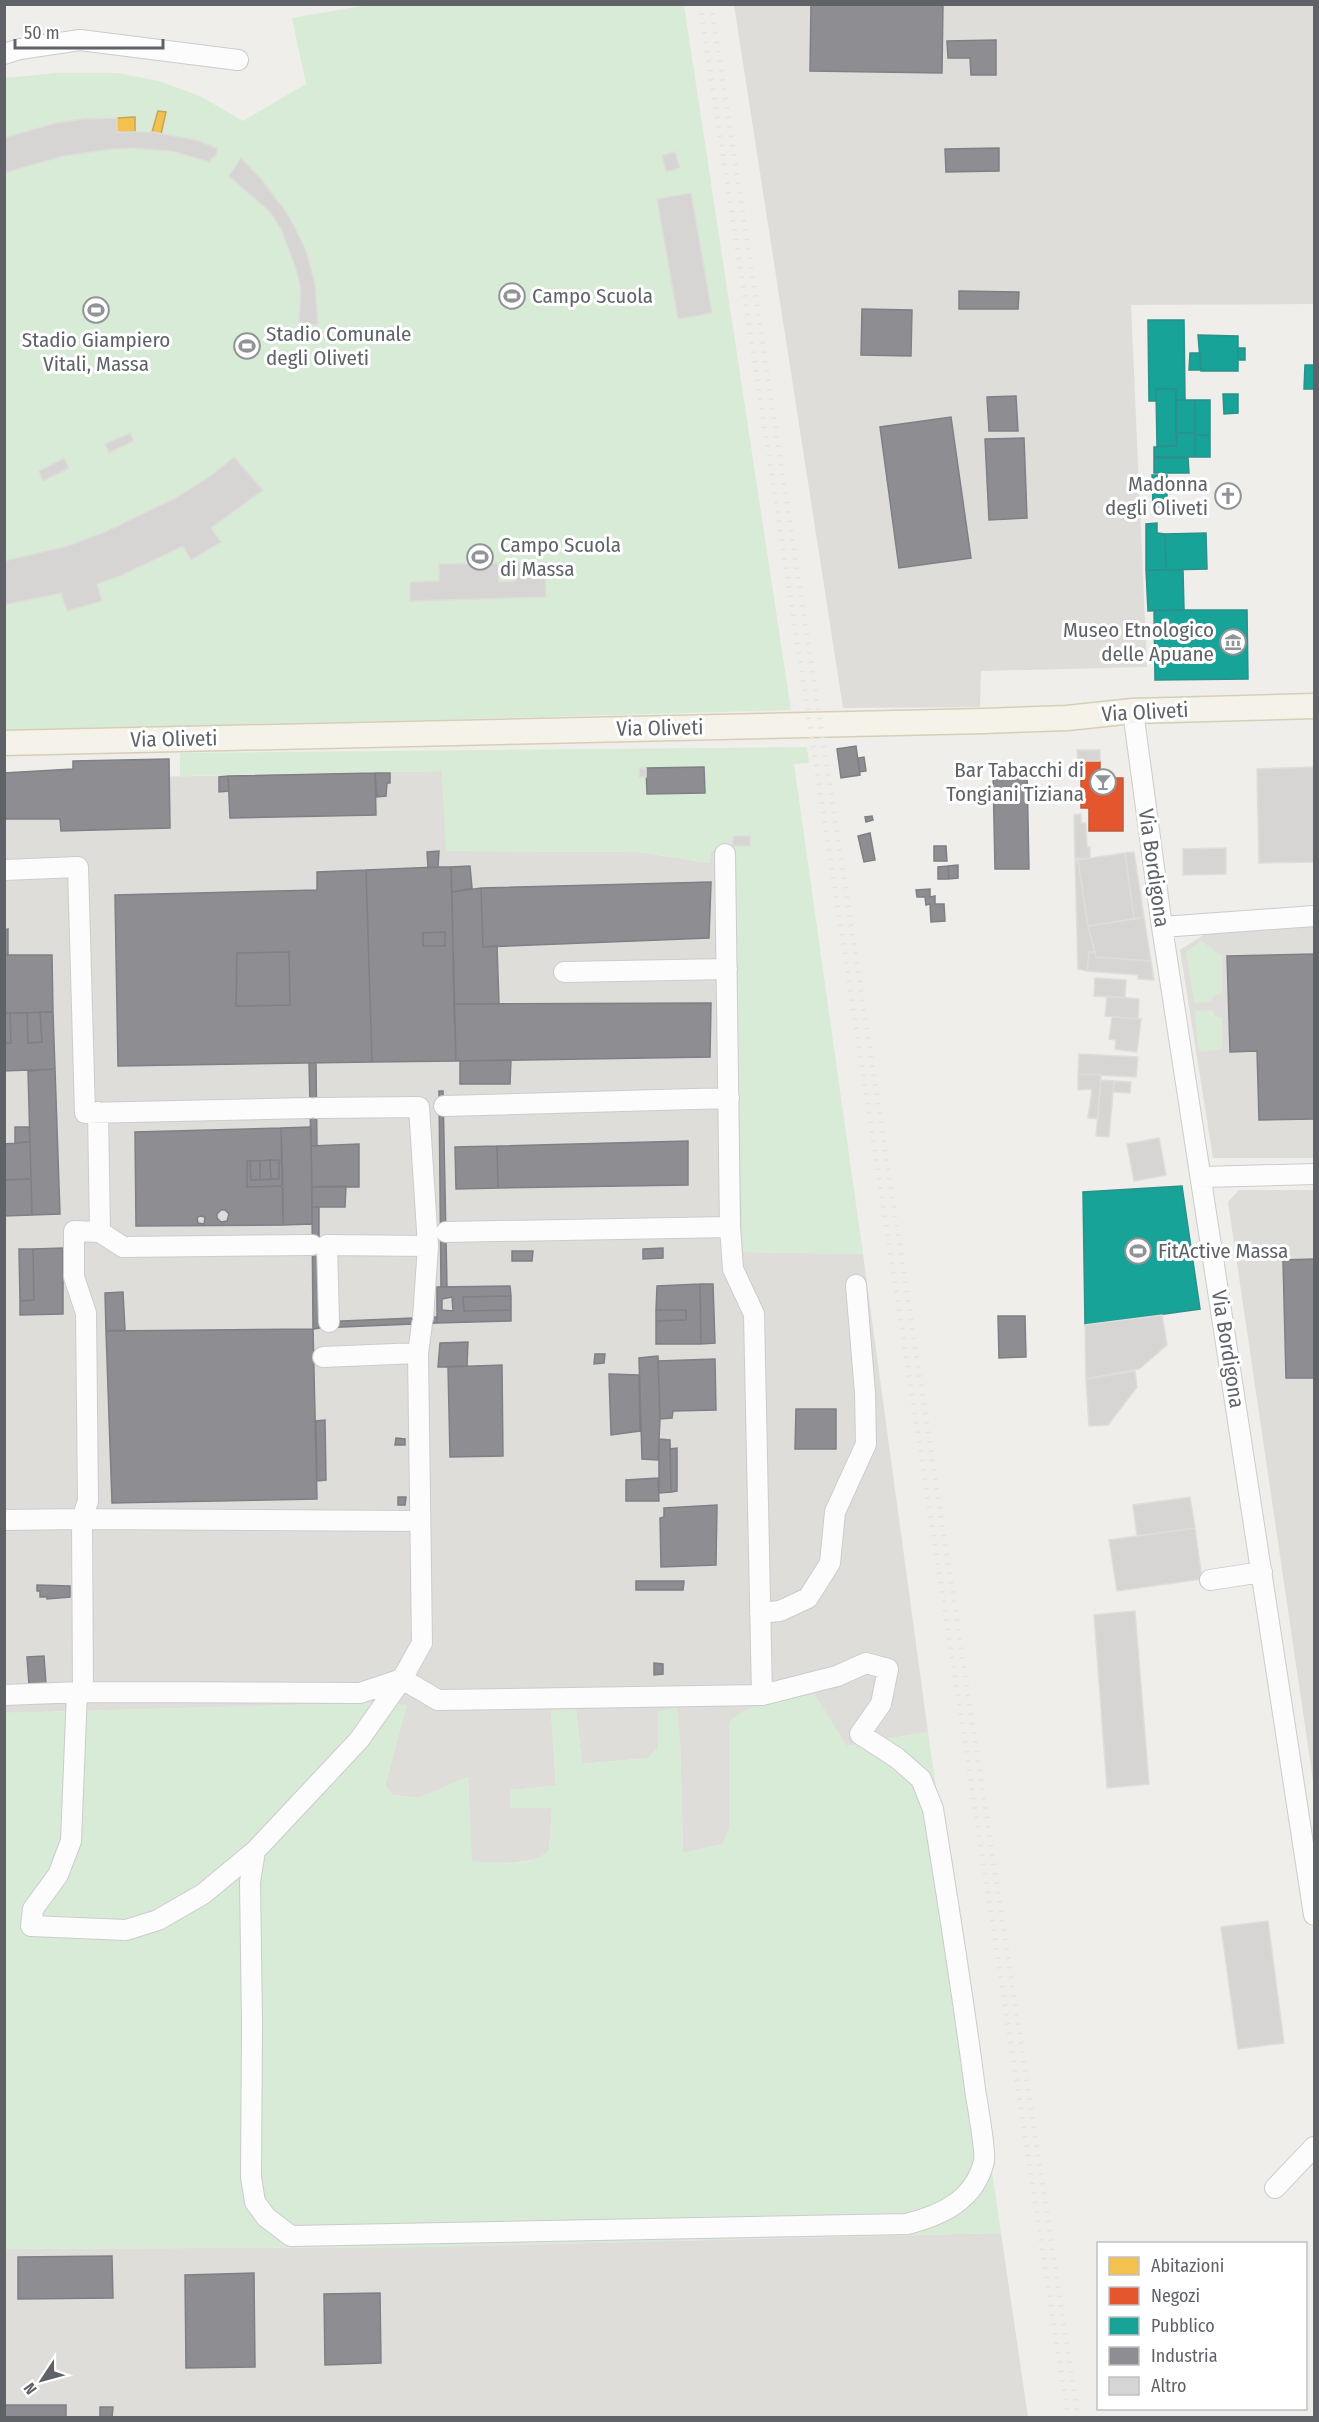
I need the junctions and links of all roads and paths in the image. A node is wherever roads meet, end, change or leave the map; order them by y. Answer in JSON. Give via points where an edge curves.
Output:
{"nodes":[{"id":1,"x":4,"y":54,"type":"edge"},
{"id":2,"x":238,"y":60,"type":"dead end"},
{"id":3,"x":1314,"y":706,"type":"edge"},
{"id":4,"x":1133,"y":711,"type":"junction"},
{"id":5,"x":4,"y":743,"type":"edge"},
{"id":6,"x":725,"y":854,"type":"dead end"},
{"id":7,"x":4,"y":870,"type":"edge"},
{"id":8,"x":1314,"y":916,"type":"edge"},
{"id":9,"x":1162,"y":927,"type":"junction"},
{"id":10,"x":727,"y":969,"type":"junction"},
{"id":11,"x":564,"y":972,"type":"dead end"},
{"id":12,"x":729,"y":1098,"type":"junction"},
{"id":13,"x":434,"y":1106,"type":"junction"},
{"id":14,"x":98,"y":1112,"type":"junction"},
{"id":15,"x":1314,"y":1174,"type":"edge"},
{"id":16,"x":1202,"y":1177,"type":"junction"},
{"id":17,"x":730,"y":1227,"type":"junction"},
{"id":18,"x":100,"y":1232,"type":"junction"},
{"id":19,"x":435,"y":1235,"type":"junction"},
{"id":20,"x":319,"y":1245,"type":"junction"},
{"id":21,"x":856,"y":1285,"type":"dead end"},
{"id":22,"x":418,"y":1353,"type":"junction"},
{"id":23,"x":82,"y":1519,"type":"junction"},
{"id":24,"x":4,"y":1520,"type":"edge"},
{"id":25,"x":420,"y":1521,"type":"junction"},
{"id":26,"x":1262,"y":1572,"type":"junction"},
{"id":27,"x":1210,"y":1580,"type":"dead end"},
{"id":28,"x":760,"y":1612,"type":"junction"},
{"id":29,"x":402,"y":1679,"type":"junction"},
{"id":30,"x":80,"y":1692,"type":"junction"},
{"id":31,"x":4,"y":1695,"type":"edge"},
{"id":32,"x":762,"y":1695,"type":"junction"},
{"id":33,"x":255,"y":1851,"type":"junction"},
{"id":34,"x":1314,"y":1915,"type":"edge"},
{"id":35,"x":1314,"y":2147,"type":"edge"},
{"id":36,"x":1275,"y":2188,"type":"dead end"}],
"edges":[{"from":1,"to":2,"type":"street","via":[[80,40]]},
{"from":3,"to":4,"type":"main road","name":"Via Oliveti"},
{"from":4,"to":5,"type":"main road","name":"Via Oliveti","via":[[984,721]]},
{"from":4,"to":9,"type":"street","name":"Via Bordigona"},
{"from":6,"to":10,"type":"street"},
{"from":7,"to":14,"type":"street","via":[[78,867],[85,1113]]},
{"from":8,"to":9,"type":"street"},
{"from":9,"to":16,"type":"street","name":"Via Bordigona"},
{"from":10,"to":11,"type":"street"},
{"from":10,"to":12,"type":"street"},
{"from":12,"to":13,"type":"street"},
{"from":12,"to":17,"type":"street"},
{"from":13,"to":14,"type":"street"},
{"from":13,"to":19,"type":"street"},
{"from":14,"to":18,"type":"street"},
{"from":15,"to":16,"type":"street"},
{"from":16,"to":26,"type":"street","name":"Via Bordigona"},
{"from":17,"to":19,"type":"street"},
{"from":17,"to":28,"type":"street","via":[[734,1269],[754,1314]]},
{"from":18,"to":20,"type":"street","via":[[123,1247]]},
{"from":18,"to":23,"type":"street","via":[[74,1231],[74,1277],[86,1313],[88,1501]]},
{"from":19,"to":20,"type":"street"},
{"from":19,"to":22,"type":"street"},
{"from":20,"to":22,"type":"street","via":[[329,1325],[326,1356]]},
{"from":21,"to":28,"type":"street","via":[[866,1444],[835,1512],[830,1563],[808,1598],[780,1611]]},
{"from":22,"to":25,"type":"street"},
{"from":23,"to":24,"type":"street"},
{"from":23,"to":25,"type":"street"},
{"from":23,"to":30,"type":"street"},
{"from":25,"to":29,"type":"street","via":[[422,1643]]},
{"from":26,"to":27,"type":"street"},
{"from":26,"to":34,"type":"street","name":"Via Bordigona"},
{"from":28,"to":32,"type":"street"},
{"from":29,"to":30,"type":"street","via":[[360,1693]]},
{"from":29,"to":32,"type":"street","via":[[438,1700]]},
{"from":29,"to":33,"type":"street","via":[[359,1740]]},
{"from":30,"to":31,"type":"street"},
{"from":30,"to":33,"type":"street","via":[[71,1841],[58,1875],[33,1910],[31,1926],[126,1930],[158,1920],[203,1894]]},
{"from":32,"to":33,"type":"street","via":[[837,1676],[866,1663],[888,1669],[882,1704],[860,1734],[921,1779],[933,1809],[985,2160],[961,2202],[933,2217],[908,2224],[291,2236],[266,2217],[255,2202],[251,2177],[250,1882]]},
{"from":35,"to":36,"type":"street"}]}
